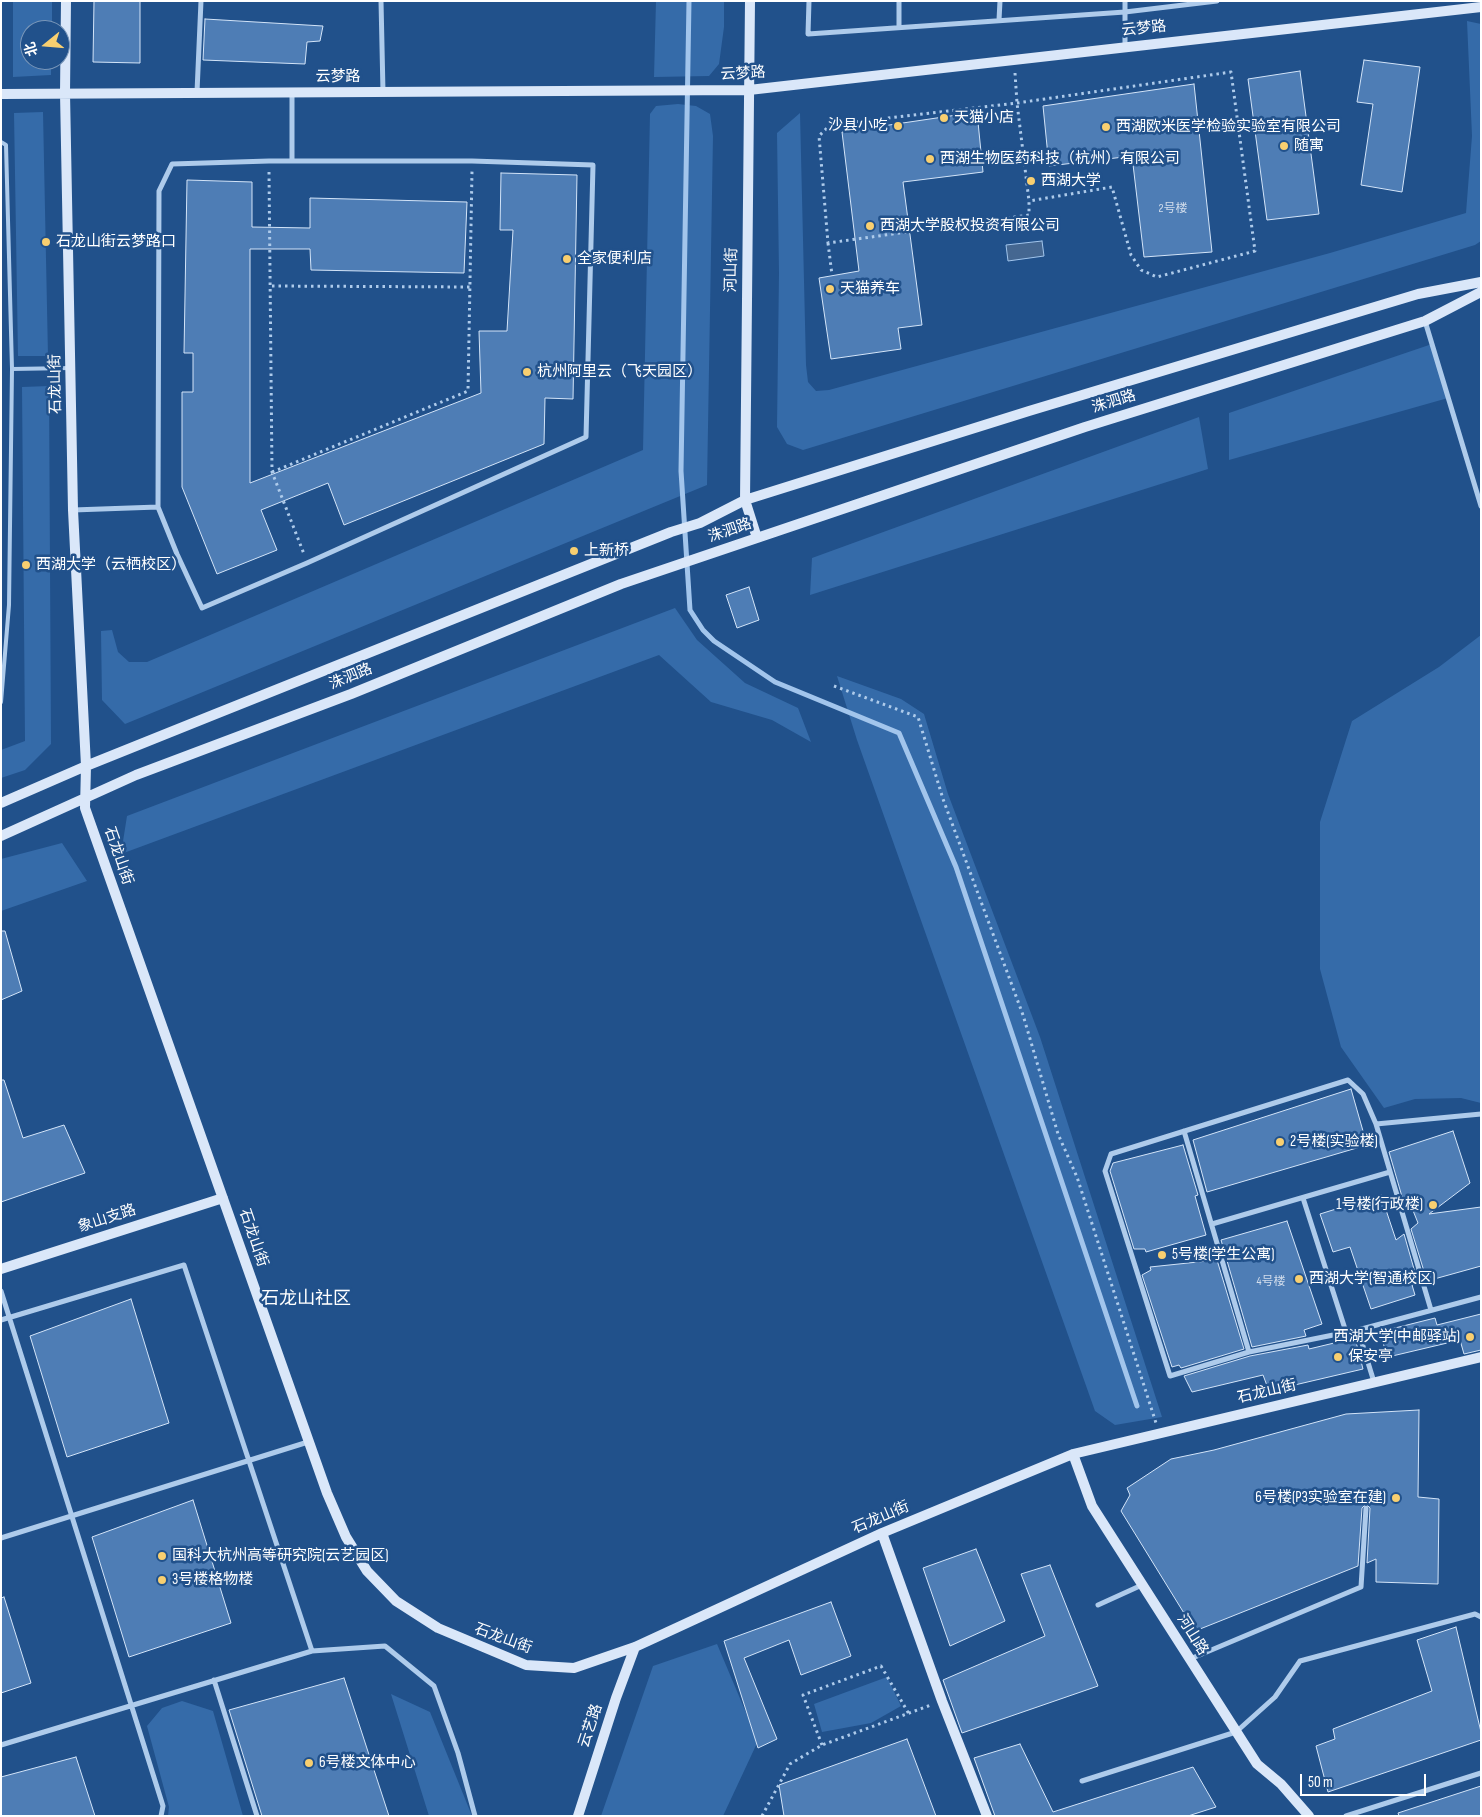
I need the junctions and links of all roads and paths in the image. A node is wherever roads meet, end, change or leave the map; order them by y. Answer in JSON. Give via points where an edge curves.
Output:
{"nodes":[{"id":1,"x":66,"y":1,"type":"edge"},
{"id":2,"x":201,"y":1,"type":"edge"},
{"id":3,"x":381,"y":1,"type":"edge"},
{"id":4,"x":750,"y":1,"type":"edge"},
{"id":5,"x":809,"y":1,"type":"edge"},
{"id":6,"x":899,"y":1,"type":"edge"},
{"id":7,"x":1000,"y":1,"type":"edge"},
{"id":8,"x":1125,"y":1,"type":"edge"},
{"id":9,"x":1217,"y":1,"type":"edge"},
{"id":10,"x":1481,"y":7,"type":"edge"},
{"id":11,"x":1125,"y":12,"type":"junction"},
{"id":12,"x":999,"y":20,"type":"junction"},
{"id":13,"x":898,"y":27,"type":"junction"},
{"id":14,"x":1125,"y":47,"type":"junction"},
{"id":15,"x":1013,"y":60,"type":"junction"},
{"id":16,"x":749,"y":90,"type":"junction"},
{"id":17,"x":197,"y":92,"type":"junction"},
{"id":18,"x":292,"y":92,"type":"junction"},
{"id":19,"x":383,"y":92,"type":"junction"},
{"id":20,"x":65,"y":93,"type":"junction"},
{"id":21,"x":1,"y":94,"type":"edge"},
{"id":22,"x":1017,"y":103,"type":"junction"},
{"id":23,"x":1,"y":142,"type":"edge"},
{"id":24,"x":292,"y":160,"type":"junction"},
{"id":25,"x":269,"y":161,"type":"junction"},
{"id":26,"x":472,"y":161,"type":"junction"},
{"id":27,"x":1029,"y":201,"type":"junction"},
{"id":28,"x":828,"y":243,"type":"junction"},
{"id":29,"x":832,"y":275,"type":"dead end"},
{"id":30,"x":1481,"y":282,"type":"edge"},
{"id":31,"x":272,"y":286,"type":"junction"},
{"id":32,"x":471,"y":287,"type":"junction"},
{"id":33,"x":1481,"y":292,"type":"edge"},
{"id":34,"x":1425,"y":321,"type":"junction"},
{"id":35,"x":70,"y":368,"type":"junction"},
{"id":36,"x":12,"y":369,"type":"junction"},
{"id":37,"x":272,"y":472,"type":"junction"},
{"id":38,"x":745,"y":500,"type":"junction"},
{"id":39,"x":1481,"y":506,"type":"edge"},
{"id":40,"x":158,"y":507,"type":"junction"},
{"id":41,"x":73,"y":510,"type":"junction"},
{"id":42,"x":756,"y":538,"type":"junction"},
{"id":43,"x":307,"y":563,"type":"junction"},
{"id":44,"x":834,"y":686,"type":"dead end"},
{"id":45,"x":1,"y":702,"type":"edge"},
{"id":46,"x":86,"y":766,"type":"junction"},
{"id":47,"x":86,"y":798,"type":"junction"},
{"id":48,"x":1,"y":803,"type":"edge"},
{"id":49,"x":1,"y":836,"type":"edge"},
{"id":50,"x":1481,"y":1114,"type":"edge"},
{"id":51,"x":1376,"y":1124,"type":"junction"},
{"id":52,"x":1184,"y":1132,"type":"junction"},
{"id":53,"x":1390,"y":1172,"type":"junction"},
{"id":54,"x":223,"y":1198,"type":"junction"},
{"id":55,"x":1303,"y":1198,"type":"junction"},
{"id":56,"x":1212,"y":1224,"type":"junction"},
{"id":57,"x":1,"y":1269,"type":"edge"},
{"id":58,"x":1,"y":1291,"type":"edge"},
{"id":59,"x":1481,"y":1297,"type":"edge"},
{"id":60,"x":1431,"y":1310,"type":"junction"},
{"id":61,"x":10,"y":1317,"type":"junction"},
{"id":62,"x":1,"y":1320,"type":"edge"},
{"id":63,"x":1358,"y":1330,"type":"junction"},
{"id":64,"x":1346,"y":1332,"type":"junction"},
{"id":65,"x":1249,"y":1352,"type":"junction"},
{"id":66,"x":1481,"y":1357,"type":"edge"},
{"id":67,"x":1374,"y":1382,"type":"junction"},
{"id":68,"x":1159,"y":1433,"type":"junction"},
{"id":69,"x":308,"y":1442,"type":"junction"},
{"id":70,"x":1073,"y":1454,"type":"junction"},
{"id":71,"x":248,"y":1460,"type":"junction"},
{"id":72,"x":1366,"y":1508,"type":"dead end"},
{"id":73,"x":73,"y":1515,"type":"junction"},
{"id":74,"x":882,"y":1533,"type":"junction"},
{"id":75,"x":1,"y":1538,"type":"edge"},
{"id":76,"x":1143,"y":1585,"type":"junction"},
{"id":77,"x":1098,"y":1605,"type":"dead end"},
{"id":78,"x":1481,"y":1617,"type":"edge"},
{"id":79,"x":635,"y":1647,"type":"junction"},
{"id":80,"x":312,"y":1651,"type":"junction"},
{"id":81,"x":1190,"y":1659,"type":"junction"},
{"id":82,"x":214,"y":1680,"type":"junction"},
{"id":83,"x":942,"y":1701,"type":"junction"},
{"id":84,"x":132,"y":1705,"type":"junction"},
{"id":85,"x":909,"y":1714,"type":"junction"},
{"id":86,"x":1236,"y":1732,"type":"junction"},
{"id":87,"x":1,"y":1745,"type":"edge"},
{"id":88,"x":822,"y":1745,"type":"junction"},
{"id":89,"x":1481,"y":1773,"type":"edge"},
{"id":90,"x":1082,"y":1781,"type":"dead end"},
{"id":91,"x":161,"y":1816,"type":"edge"},
{"id":92,"x":257,"y":1816,"type":"edge"},
{"id":93,"x":475,"y":1816,"type":"edge"},
{"id":94,"x":578,"y":1816,"type":"edge"},
{"id":95,"x":762,"y":1816,"type":"edge"},
{"id":96,"x":987,"y":1816,"type":"edge"},
{"id":97,"x":1308,"y":1816,"type":"edge"},
{"id":98,"x":1346,"y":1816,"type":"edge"}],
"edges":[{"from":1,"to":20,"type":"street","name":"石龙山街"},
{"from":2,"to":17,"type":"street"},
{"from":3,"to":19,"type":"street"},
{"from":4,"to":16,"type":"street","name":"河山街"},
{"from":5,"to":13,"type":"street","via":[[808,34]]},
{"from":6,"to":13,"type":"street"},
{"from":7,"to":12,"type":"street"},
{"from":8,"to":11,"type":"street"},
{"from":9,"to":11,"type":"street"},
{"from":10,"to":14,"type":"street","name":"云梦路"},
{"from":11,"to":12,"type":"street"},
{"from":11,"to":14,"type":"street"},
{"from":12,"to":13,"type":"street"},
{"from":14,"to":15,"type":"street","name":"云梦路"},
{"from":15,"to":16,"type":"street","name":"云梦路"},
{"from":15,"to":22,"type":"path"},
{"from":16,"to":19,"type":"street","name":"云梦路"},
{"from":16,"to":38,"type":"street","name":"河山街"},
{"from":17,"to":18,"type":"street","name":"云梦路"},
{"from":17,"to":20,"type":"street","name":"云梦路"},
{"from":18,"to":19,"type":"street","name":"云梦路"},
{"from":18,"to":24,"type":"street"},
{"from":20,"to":21,"type":"street","name":"云梦路"},
{"from":20,"to":35,"type":"street","name":"石龙山街"},
{"from":22,"to":27,"type":"path"},
{"from":22,"to":27,"type":"path","via":[[1231,72],[1255,251],[1157,277],[1142,270],[1131,255],[1112,187]]},
{"from":22,"to":28,"type":"path","via":[[836,124],[826,128],[819,136]]},
{"from":23,"to":36,"type":"lane","via":[[6,144]]},
{"from":24,"to":25,"type":"street"},
{"from":24,"to":26,"type":"street"},
{"from":25,"to":31,"type":"path"},
{"from":25,"to":40,"type":"street","via":[[172,164],[159,191]]},
{"from":26,"to":32,"type":"path"},
{"from":26,"to":43,"type":"street","via":[[593,164],[586,436]]},
{"from":27,"to":28,"type":"path","via":[[1029,215]]},
{"from":28,"to":29,"type":"path"},
{"from":30,"to":38,"type":"street","name":"洙泗路","via":[[1418,294]]},
{"from":31,"to":32,"type":"path"},
{"from":31,"to":37,"type":"path"},
{"from":32,"to":37,"type":"path","via":[[468,390]]},
{"from":33,"to":34,"type":"street","name":"洙泗路"},
{"from":34,"to":39,"type":"street"},
{"from":34,"to":42,"type":"street","name":"洙泗路","via":[[1085,427]]},
{"from":35,"to":36,"type":"lane"},
{"from":35,"to":41,"type":"street","name":"石龙山街"},
{"from":36,"to":45,"type":"lane","via":[[9,605]]},
{"from":37,"to":43,"type":"path"},
{"from":38,"to":42,"type":"street","name":"河山街"},
{"from":38,"to":46,"type":"street","name":"洙泗路","via":[[700,523]]},
{"from":40,"to":41,"type":"street"},
{"from":40,"to":43,"type":"street","via":[[202,608]]},
{"from":41,"to":46,"type":"street","name":"石龙山街"},
{"from":42,"to":47,"type":"street","name":"洙泗路","via":[[621,584],[351,694],[136,775]]},
{"from":44,"to":68,"type":"path","via":[[918,717],[943,799],[1024,1015],[1058,1134],[1077,1177]]},
{"from":46,"to":47,"type":"street","name":"石龙山街"},
{"from":46,"to":48,"type":"street","name":"洙泗路"},
{"from":47,"to":49,"type":"street","name":"洙泗路"},
{"from":47,"to":54,"type":"street","name":"石龙山街","via":[[85,808],[108,876]]},
{"from":50,"to":51,"type":"street"},
{"from":51,"to":52,"type":"street","via":[[1363,1094],[1348,1080]]},
{"from":51,"to":53,"type":"street"},
{"from":52,"to":56,"type":"street"},
{"from":52,"to":65,"type":"street","via":[[1111,1154],[1105,1171],[1170,1376]]},
{"from":53,"to":55,"type":"street"},
{"from":53,"to":60,"type":"street"},
{"from":54,"to":57,"type":"street","name":"象山支路"},
{"from":54,"to":69,"type":"street","name":"石龙山街"},
{"from":55,"to":56,"type":"street"},
{"from":55,"to":64,"type":"street"},
{"from":56,"to":65,"type":"street"},
{"from":58,"to":61,"type":"street"},
{"from":59,"to":60,"type":"street"},
{"from":60,"to":63,"type":"street"},
{"from":61,"to":62,"type":"street"},
{"from":61,"to":71,"type":"street","via":[[184,1265]]},
{"from":61,"to":73,"type":"street"},
{"from":63,"to":64,"type":"street"},
{"from":63,"to":67,"type":"street"},
{"from":64,"to":65,"type":"street"},
{"from":66,"to":67,"type":"street","name":"石龙山街"},
{"from":67,"to":68,"type":"street","name":"石龙山街"},
{"from":68,"to":70,"type":"street","name":"石龙山街"},
{"from":69,"to":71,"type":"street"},
{"from":69,"to":79,"type":"street","name":"石龙山街","via":[[346,1537],[368,1571],[396,1601],[438,1628],[526,1665],[574,1668]]},
{"from":70,"to":74,"type":"street","name":"石龙山街"},
{"from":70,"to":76,"type":"street","name":"河山路","via":[[1092,1506]]},
{"from":71,"to":73,"type":"street"},
{"from":71,"to":80,"type":"street"},
{"from":72,"to":81,"type":"street","via":[[1361,1586]]},
{"from":73,"to":75,"type":"street"},
{"from":73,"to":84,"type":"street"},
{"from":74,"to":79,"type":"street","name":"石龙山街"},
{"from":74,"to":83,"type":"street"},
{"from":76,"to":77,"type":"street"},
{"from":76,"to":81,"type":"street","name":"河山路"},
{"from":78,"to":86,"type":"street","via":[[1475,1614],[1300,1661],[1275,1697]]},
{"from":79,"to":94,"type":"street","name":"云艺路"},
{"from":80,"to":82,"type":"street"},
{"from":80,"to":93,"type":"street","via":[[385,1646],[434,1686],[458,1753]]},
{"from":81,"to":86,"type":"street","name":"河山路"},
{"from":82,"to":84,"type":"street"},
{"from":82,"to":92,"type":"street"},
{"from":83,"to":85,"type":"path"},
{"from":83,"to":96,"type":"street"},
{"from":84,"to":87,"type":"street"},
{"from":84,"to":91,"type":"street","via":[[163,1806]]},
{"from":85,"to":88,"type":"path"},
{"from":85,"to":88,"type":"path","via":[[881,1666],[803,1695]]},
{"from":86,"to":90,"type":"street"},
{"from":86,"to":97,"type":"street","name":"河山路","via":[[1257,1764],[1281,1784]]},
{"from":88,"to":95,"type":"path","via":[[790,1764]]},
{"from":89,"to":98,"type":"street"}]}
